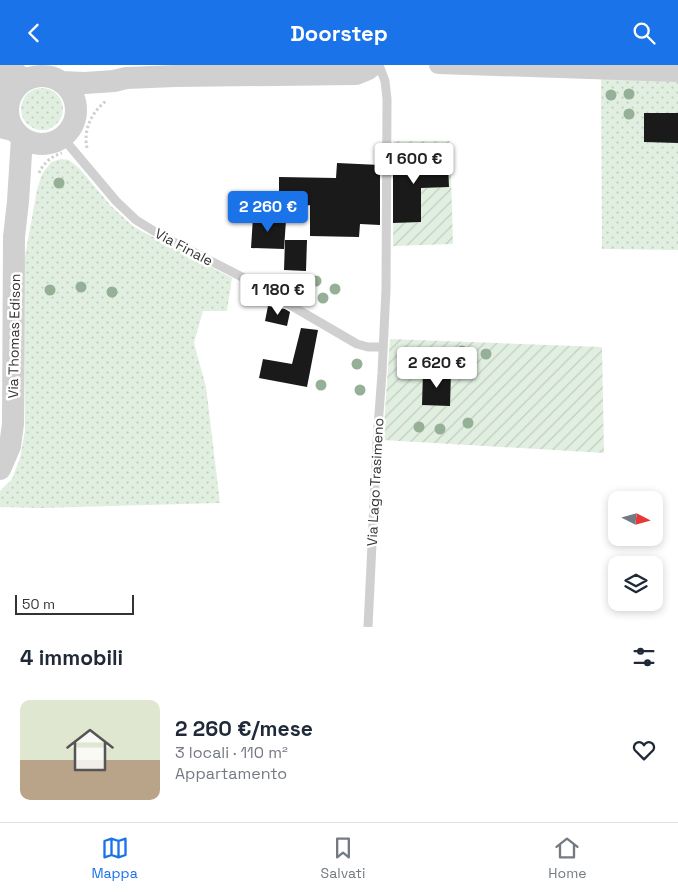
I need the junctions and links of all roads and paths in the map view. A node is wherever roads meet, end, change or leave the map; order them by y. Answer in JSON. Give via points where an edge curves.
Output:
{"nodes":[{"id":1,"x":6,"y":65,"type":"edge"},
{"id":2,"x":12,"y":65,"type":"edge"},
{"id":3,"x":373,"y":65,"type":"edge"},
{"id":4,"x":379,"y":65,"type":"edge"},
{"id":5,"x":438,"y":65,"type":"edge"},
{"id":6,"x":678,"y":73,"type":"edge"},
{"id":7,"x":32,"y":77,"type":"junction"},
{"id":8,"x":114,"y":81,"type":"junction"},
{"id":9,"x":62,"y":82,"type":"junction"},
{"id":10,"x":75,"y":118,"type":"junction"},
{"id":11,"x":9,"y":122,"type":"edge"},
{"id":12,"x":59,"y":145,"type":"junction"},
{"id":13,"x":38,"y":176,"type":"dead end"},
{"id":14,"x":18,"y":201,"type":"junction"},
{"id":15,"x":384,"y":347,"type":"junction"},
{"id":16,"x":0,"y":469,"type":"edge"},
{"id":17,"x":368,"y":627,"type":"edge"}],
"edges":[{"from":1,"to":11,"type":"street"},
{"from":2,"to":7,"type":"street","via":[[17,73]]},
{"from":3,"to":8,"type":"street","via":[[356,74],[175,76]]},
{"from":4,"to":15,"type":"lane","name":"Via Lago Trasimeno","via":[[386,90],[387,139]]},
{"from":5,"to":6,"type":"street"},
{"from":7,"to":9,"type":"street","via":[[52,77]]},
{"from":7,"to":11,"type":"street","via":[[14,89]]},
{"from":8,"to":9,"type":"street"},
{"from":8,"to":10,"type":"street"},
{"from":9,"to":10,"type":"street","via":[[74,98]]},
{"from":10,"to":12,"type":"street"},
{"from":11,"to":12,"type":"street","via":[[30,143]]},
{"from":11,"to":14,"type":"street","name":"Via Thomas Edison"},
{"from":12,"to":13,"type":"path","via":[[56,155]]},
{"from":12,"to":14,"type":"street","name":"Via Thomas Edison","via":[[39,160]]},
{"from":12,"to":15,"type":"lane","name":"Via Finale","via":[[136,220],[358,344]]},
{"from":14,"to":16,"type":"street","name":"Via Thomas Edison","via":[[14,237],[13,424],[10,446]]},
{"from":15,"to":17,"type":"lane","name":"Via Lago Trasimeno","via":[[376,441]]}]}
